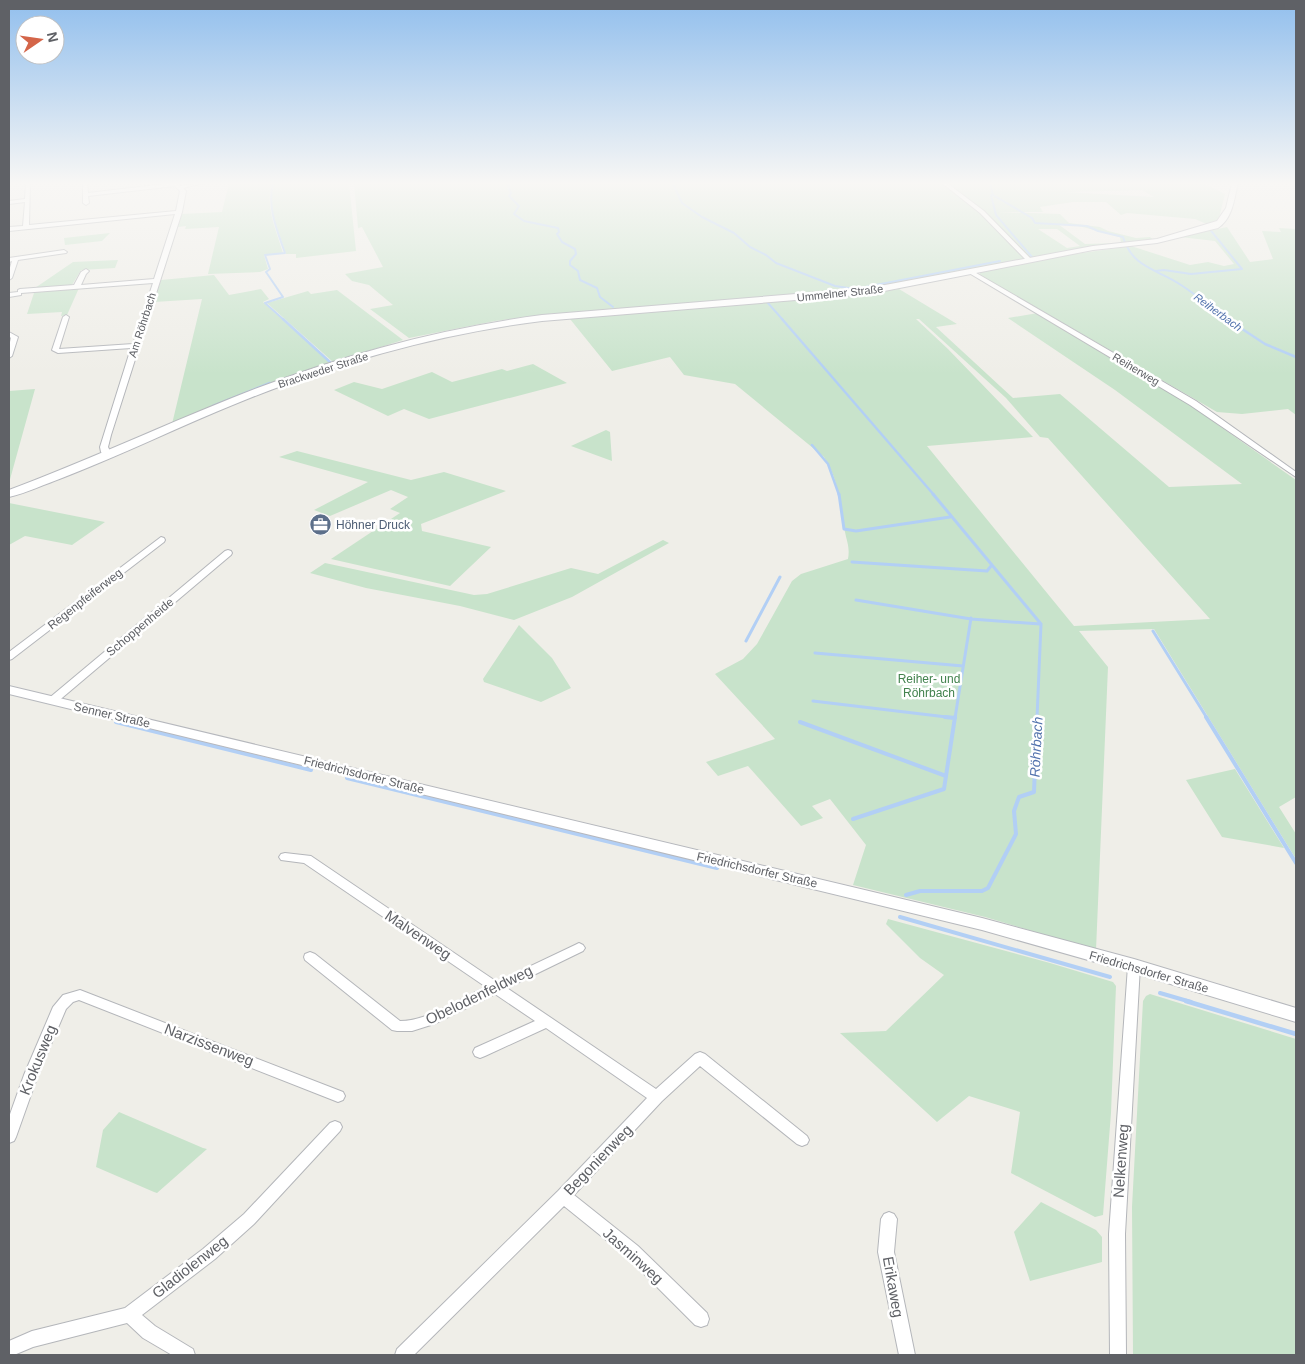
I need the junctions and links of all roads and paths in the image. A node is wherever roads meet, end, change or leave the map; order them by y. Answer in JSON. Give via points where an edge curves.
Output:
{"nodes":[{"id":1,"x":167,"y":247,"type":"edge"},
{"id":2,"x":1016,"y":247,"type":"edge"},
{"id":3,"x":1111,"y":247,"type":"edge"},
{"id":4,"x":64,"y":252,"type":"dead end"},
{"id":5,"x":12,"y":259,"type":"edge"},
{"id":6,"x":1029,"y":260,"type":"junction"},
{"id":7,"x":86,"y":271,"type":"dead end"},
{"id":8,"x":971,"y":272,"type":"junction"},
{"id":9,"x":9,"y":278,"type":"edge"},
{"id":10,"x":156,"y":281,"type":"junction"},
{"id":11,"x":77,"y":286,"type":"junction"},
{"id":12,"x":9,"y":293,"type":"edge"},
{"id":13,"x":558,"y":316,"type":"joint"},
{"id":14,"x":66,"y":317,"type":"dead end"},
{"id":15,"x":9,"y":334,"type":"edge"},
{"id":16,"x":135,"y":346,"type":"junction"},
{"id":17,"x":9,"y":356,"type":"edge"},
{"id":18,"x":104,"y":457,"type":"junction"},
{"id":19,"x":1296,"y":475,"type":"edge"},
{"id":20,"x":9,"y":494,"type":"edge"},
{"id":21,"x":161,"y":540,"type":"dead end"},
{"id":22,"x":228,"y":553,"type":"dead end"},
{"id":23,"x":9,"y":657,"type":"edge"},
{"id":24,"x":9,"y":690,"type":"edge"},
{"id":25,"x":52,"y":700,"type":"junction"},
{"id":26,"x":214,"y":739,"type":"joint"},
{"id":27,"x":285,"y":857,"type":"dead end"},
{"id":28,"x":579,"y":948,"type":"dead end"},
{"id":29,"x":310,"y":957,"type":"dead end"},
{"id":30,"x":1134,"y":966,"type":"junction"},
{"id":31,"x":494,"y":987,"type":"junction"},
{"id":32,"x":80,"y":994,"type":"joint"},
{"id":33,"x":1296,"y":1015,"type":"edge"},
{"id":34,"x":547,"y":1022,"type":"junction"},
{"id":35,"x":480,"y":1052,"type":"dead end"},
{"id":36,"x":338,"y":1096,"type":"dead end"},
{"id":37,"x":657,"y":1097,"type":"junction"},
{"id":38,"x":335,"y":1127,"type":"dead end"},
{"id":39,"x":9,"y":1137,"type":"edge"},
{"id":40,"x":802,"y":1140,"type":"dead end"},
{"id":41,"x":563,"y":1196,"type":"junction"},
{"id":42,"x":889,"y":1218,"type":"dead end"},
{"id":43,"x":129,"y":1314,"type":"junction"},
{"id":44,"x":701,"y":1319,"type":"dead end"},
{"id":45,"x":9,"y":1349,"type":"edge"},
{"id":46,"x":187,"y":1355,"type":"edge"},
{"id":47,"x":404,"y":1355,"type":"edge"},
{"id":48,"x":907,"y":1355,"type":"edge"},
{"id":49,"x":1118,"y":1355,"type":"edge"}],
"edges":[{"from":1,"to":10,"type":"street","name":"Am Röhrbach"},
{"from":2,"to":6,"type":"street"},
{"from":3,"to":6,"type":"main road","name":"Ummelner Straße"},
{"from":4,"to":5,"type":"street"},
{"from":5,"to":9,"type":"street"},
{"from":6,"to":8,"type":"main road","name":"Ummelner Straße"},
{"from":7,"to":11,"type":"street"},
{"from":8,"to":13,"type":"main road","name":"Ummelner Straße","via":[[849,294]]},
{"from":8,"to":19,"type":"street","name":"Reiherweg","via":[[1193,403]]},
{"from":10,"to":11,"type":"street"},
{"from":10,"to":16,"type":"street","name":"Am Röhrbach"},
{"from":11,"to":12,"type":"street"},
{"from":13,"to":18,"type":"main road","name":"Brackweder Straße","via":[[461,331],[380,351],[262,390]]},
{"from":14,"to":16,"type":"street","via":[[55,350]]},
{"from":15,"to":17,"type":"street","via":[[15,337]]},
{"from":16,"to":18,"type":"street","name":"Am Röhrbach","via":[[104,447]]},
{"from":18,"to":20,"type":"main road","name":"Brackweder Straße"},
{"from":21,"to":23,"type":"street","name":"Regenpfeiferweg"},
{"from":22,"to":25,"type":"street","name":"Schoppenheide"},
{"from":24,"to":25,"type":"main road","name":"Senner Straße"},
{"from":25,"to":26,"type":"main road","name":"Senner Straße"},
{"from":26,"to":30,"type":"main road","name":"Friedrichsdorfer Straße","via":[[982,924]]},
{"from":27,"to":31,"type":"street","name":"Malvenweg","via":[[307,860]]},
{"from":28,"to":31,"type":"street","name":"Obelodenfeldweg"},
{"from":29,"to":31,"type":"street","name":"Obelodenfeldweg","via":[[397,1026],[412,1026],[429,1020]]},
{"from":30,"to":33,"type":"main road","name":"Friedrichsdorfer Straße"},
{"from":30,"to":49,"type":"street","name":"Nelkenweg","via":[[1117,1234]]},
{"from":31,"to":34,"type":"street","name":"Malvenweg"},
{"from":32,"to":36,"type":"street","name":"Narzissenweg"},
{"from":32,"to":39,"type":"street","name":"Krokusweg","via":[[67,998],[60,1007],[31,1074]]},
{"from":34,"to":35,"type":"street"},
{"from":34,"to":37,"type":"street","name":"Malvenweg"},
{"from":37,"to":40,"type":"street","name":"Begonienweg","via":[[700,1058]]},
{"from":37,"to":41,"type":"street","name":"Begonienweg"},
{"from":38,"to":43,"type":"street","name":"Gladiolenweg","via":[[249,1220]]},
{"from":41,"to":44,"type":"street","name":"Jasminweg","via":[[632,1251]]},
{"from":41,"to":47,"type":"street","name":"Begonienweg"},
{"from":42,"to":48,"type":"street","name":"Erikaweg","via":[[886,1252]]},
{"from":43,"to":45,"type":"street","name":"Gladiolenweg"},
{"from":43,"to":46,"type":"street","via":[[149,1332]]}]}
